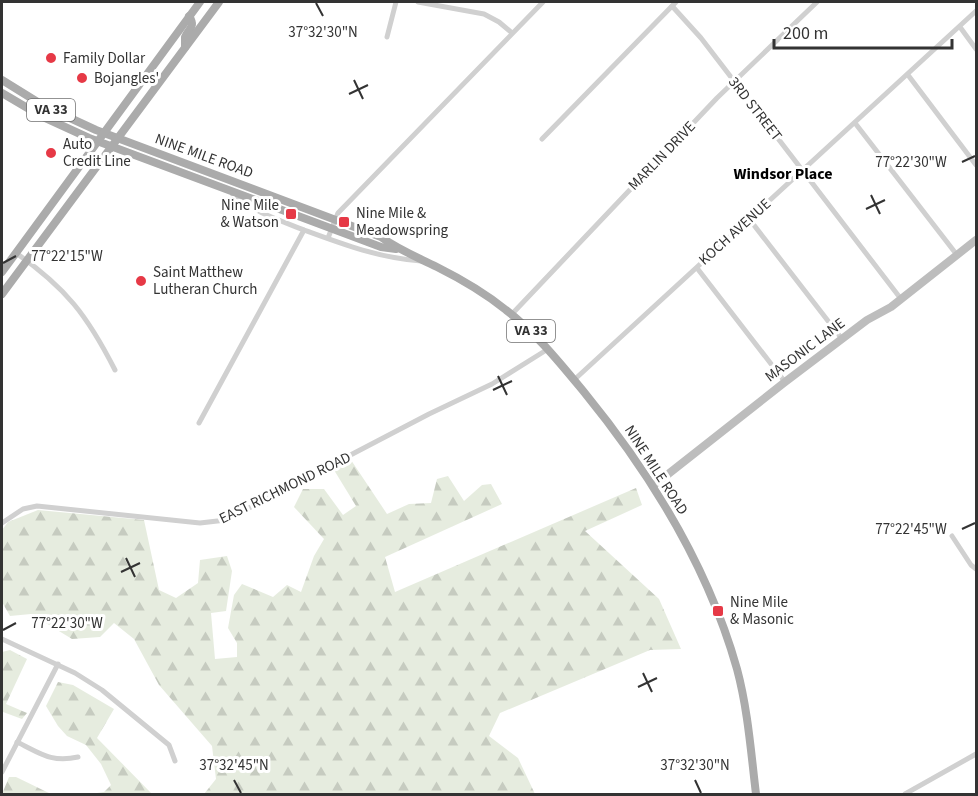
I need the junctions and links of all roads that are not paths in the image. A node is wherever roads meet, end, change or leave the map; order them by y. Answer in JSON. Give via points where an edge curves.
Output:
{"nodes":[{"id":1,"x":200,"y":2,"type":"edge"},
{"id":2,"x":219,"y":2,"type":"edge"},
{"id":3,"x":396,"y":2,"type":"edge"},
{"id":4,"x":418,"y":2,"type":"edge"},
{"id":5,"x":543,"y":2,"type":"edge"},
{"id":6,"x":817,"y":2,"type":"edge"},
{"id":7,"x":674,"y":4,"type":"edge"},
{"id":8,"x":976,"y":11,"type":"edge"},
{"id":9,"x":189,"y":16,"type":"junction"},
{"id":10,"x":960,"y":27,"type":"junction"},
{"id":11,"x":512,"y":33,"type":"junction"},
{"id":12,"x":387,"y":37,"type":"dead end"},
{"id":13,"x":185,"y":48,"type":"junction"},
{"id":14,"x":976,"y":49,"type":"edge"},
{"id":15,"x":908,"y":75,"type":"junction"},
{"id":16,"x":2,"y":80,"type":"edge"},
{"id":17,"x":733,"y":82,"type":"junction"},
{"id":18,"x":2,"y":93,"type":"edge"},
{"id":19,"x":855,"y":123,"type":"junction"},
{"id":20,"x":104,"y":133,"type":"junction"},
{"id":21,"x":116,"y":138,"type":"junction"},
{"id":22,"x":542,"y":139,"type":"dead end"},
{"id":23,"x":98,"y":142,"type":"junction"},
{"id":24,"x":110,"y":146,"type":"junction"},
{"id":25,"x":976,"y":165,"type":"edge"},
{"id":26,"x":803,"y":171,"type":"junction"},
{"id":27,"x":227,"y":190,"type":"junction"},
{"id":28,"x":334,"y":219,"type":"junction"},
{"id":29,"x":750,"y":220,"type":"junction"},
{"id":30,"x":331,"y":228,"type":"junction"},
{"id":31,"x":304,"y":230,"type":"junction"},
{"id":32,"x":328,"y":238,"type":"junction"},
{"id":33,"x":976,"y":240,"type":"edge"},
{"id":34,"x":399,"y":250,"type":"junction"},
{"id":35,"x":16,"y":253,"type":"junction"},
{"id":36,"x":957,"y":255,"type":"junction"},
{"id":37,"x":27,"y":260,"type":"junction"},
{"id":38,"x":424,"y":261,"type":"junction"},
{"id":39,"x":697,"y":268,"type":"junction"},
{"id":40,"x":2,"y":272,"type":"edge"},
{"id":41,"x":2,"y":294,"type":"edge"},
{"id":42,"x":902,"y":299,"type":"junction"},
{"id":43,"x":512,"y":314,"type":"junction"},
{"id":44,"x":842,"y":339,"type":"junction"},
{"id":45,"x":548,"y":349,"type":"junction"},
{"id":46,"x":115,"y":370,"type":"dead end"},
{"id":47,"x":574,"y":380,"type":"junction"},
{"id":48,"x":785,"y":382,"type":"junction"},
{"id":49,"x":199,"y":423,"type":"dead end"},
{"id":50,"x":653,"y":486,"type":"junction"},
{"id":51,"x":2,"y":523,"type":"edge"},
{"id":52,"x":952,"y":536,"type":"dead end"},
{"id":53,"x":976,"y":569,"type":"edge"},
{"id":54,"x":2,"y":639,"type":"edge"},
{"id":55,"x":58,"y":664,"type":"junction"},
{"id":56,"x":17,"y":742,"type":"junction"},
{"id":57,"x":976,"y":754,"type":"edge"},
{"id":58,"x":78,"y":757,"type":"dead end"},
{"id":59,"x":175,"y":761,"type":"dead end"},
{"id":60,"x":2,"y":772,"type":"edge"},
{"id":61,"x":756,"y":795,"type":"edge"},
{"id":62,"x":905,"y":795,"type":"edge"}],
"edges":[{"from":1,"to":9,"type":"main road"},
{"from":2,"to":13,"type":"main road"},
{"from":3,"to":12,"type":"street"},
{"from":4,"to":11,"type":"street","via":[[484,14]]},
{"from":5,"to":11,"type":"street"},
{"from":6,"to":17,"type":"street","name":"MARLIN DRIVE"},
{"from":7,"to":17,"type":"street","name":"3RD STREET"},
{"from":7,"to":22,"type":"street"},
{"from":8,"to":10,"type":"street","name":"KOCH AVENUE"},
{"from":9,"to":13,"type":"main road","via":[[193,21]]},
{"from":9,"to":20,"type":"main road"},
{"from":10,"to":14,"type":"street"},
{"from":10,"to":15,"type":"street","name":"KOCH AVENUE"},
{"from":11,"to":28,"type":"street"},
{"from":13,"to":21,"type":"main road"},
{"from":15,"to":19,"type":"street","name":"KOCH AVENUE"},
{"from":15,"to":25,"type":"street"},
{"from":16,"to":20,"type":"main road","name":"NINE MILE ROAD","number":"VA 33","via":[[55,111]]},
{"from":17,"to":26,"type":"street","name":"3RD STREET"},
{"from":17,"to":43,"type":"street","name":"MARLIN DRIVE"},
{"from":18,"to":23,"type":"main road","name":"NINE MILE ROAD","number":"VA 33","via":[[54,123]]},
{"from":19,"to":26,"type":"street","name":"KOCH AVENUE"},
{"from":19,"to":36,"type":"street"},
{"from":20,"to":21,"type":"main road","name":"NINE MILE ROAD","number":"VA 33"},
{"from":20,"to":23,"type":"main road"},
{"from":21,"to":24,"type":"main road"},
{"from":21,"to":28,"type":"main road","name":"NINE MILE ROAD","number":"VA 33"},
{"from":23,"to":24,"type":"main road","name":"NINE MILE ROAD","number":"VA 33"},
{"from":23,"to":35,"type":"main road"},
{"from":24,"to":27,"type":"main road","name":"NINE MILE ROAD","number":"VA 33"},
{"from":24,"to":37,"type":"main road"},
{"from":26,"to":29,"type":"street","name":"KOCH AVENUE"},
{"from":26,"to":42,"type":"street","name":"3RD STREET"},
{"from":27,"to":30,"type":"main road","name":"NINE MILE ROAD","number":"VA 33"},
{"from":27,"to":31,"type":"street","via":[[255,209]]},
{"from":28,"to":30,"type":"street"},
{"from":28,"to":34,"type":"main road","name":"NINE MILE ROAD","number":"VA 33","via":[[381,237]]},
{"from":29,"to":39,"type":"street","name":"KOCH AVENUE"},
{"from":29,"to":44,"type":"street"},
{"from":30,"to":32,"type":"street"},
{"from":30,"to":34,"type":"main road","name":"NINE MILE ROAD","number":"VA 33"},
{"from":31,"to":32,"type":"street"},
{"from":31,"to":49,"type":"street"},
{"from":32,"to":38,"type":"street","via":[[385,257]]},
{"from":33,"to":36,"type":"main road","name":"MASONIC LANE"},
{"from":34,"to":38,"type":"main road","name":"NINE MILE ROAD","number":"VA 33"},
{"from":35,"to":37,"type":"street"},
{"from":35,"to":40,"type":"main road"},
{"from":36,"to":42,"type":"main road","name":"MASONIC LANE"},
{"from":37,"to":41,"type":"main road"},
{"from":37,"to":46,"type":"street","via":[[62,289],[83,314]]},
{"from":38,"to":43,"type":"main road","name":"NINE MILE ROAD","number":"VA 33","via":[[469,284]]},
{"from":39,"to":47,"type":"street","name":"KOCH AVENUE"},
{"from":39,"to":48,"type":"street"},
{"from":42,"to":44,"type":"main road","name":"MASONIC LANE"},
{"from":43,"to":45,"type":"main road","name":"NINE MILE ROAD","number":"VA 33"},
{"from":44,"to":48,"type":"main road","name":"MASONIC LANE"},
{"from":45,"to":47,"type":"main road","name":"NINE MILE ROAD","number":"VA 33"},
{"from":45,"to":51,"type":"street","name":"EAST RICHMOND ROAD","via":[[492,384],[226,520],[200,523],[37,506],[23,509]]},
{"from":47,"to":50,"type":"main road","name":"NINE MILE ROAD","number":"VA 33"},
{"from":48,"to":50,"type":"main road","name":"MASONIC LANE"},
{"from":50,"to":61,"type":"main road","name":"NINE MILE ROAD","number":"VA 33","via":[[686,543],[728,639],[745,702]]},
{"from":52,"to":53,"type":"street"},
{"from":54,"to":55,"type":"street"},
{"from":55,"to":56,"type":"street"},
{"from":55,"to":59,"type":"street","via":[[110,697],[169,746]]},
{"from":56,"to":58,"type":"street","via":[[54,759]]},
{"from":56,"to":60,"type":"street"},
{"from":57,"to":62,"type":"street"}]}
